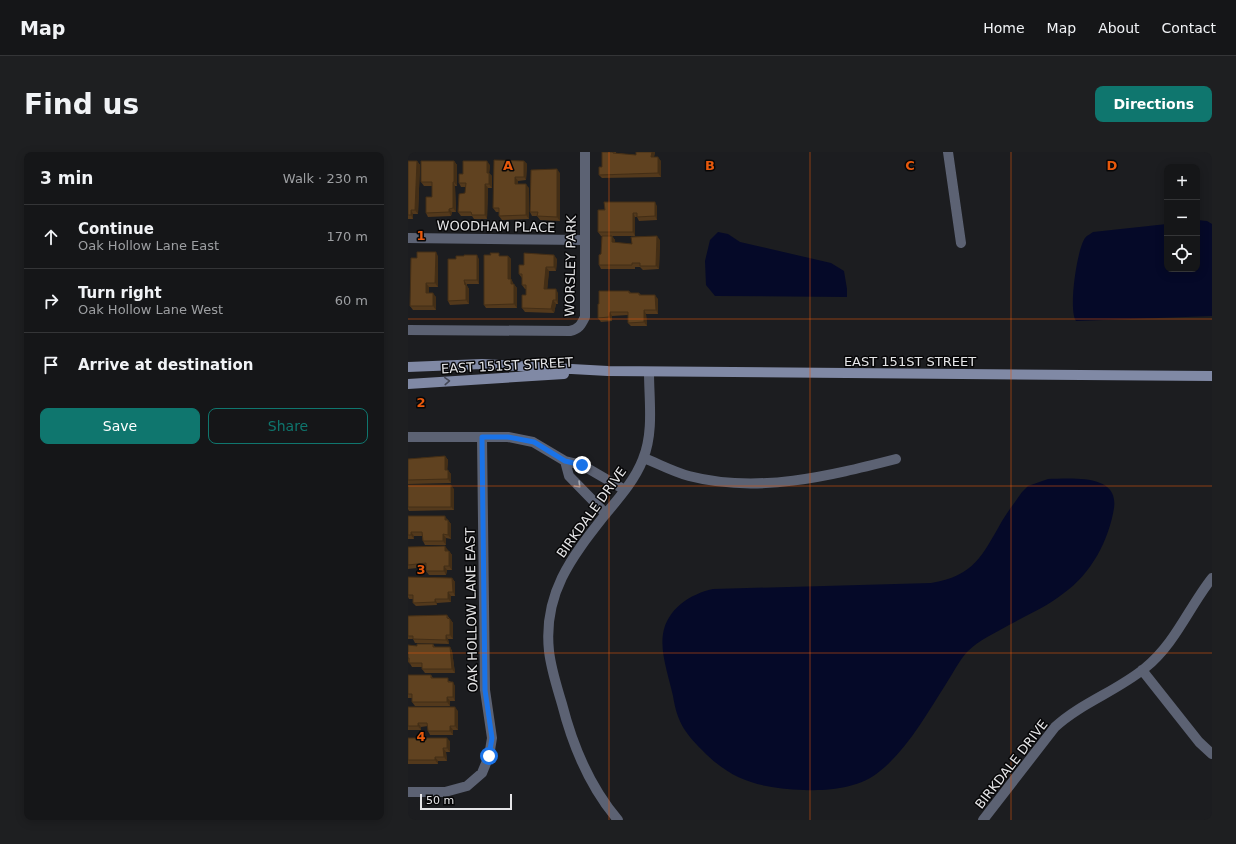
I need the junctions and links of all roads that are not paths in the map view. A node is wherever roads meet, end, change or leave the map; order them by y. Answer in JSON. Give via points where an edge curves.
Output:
{"nodes":[{"id":1,"x":585,"y":152,"type":"edge"},
{"id":2,"x":948,"y":152,"type":"edge"},
{"id":3,"x":408,"y":238,"type":"edge"},
{"id":4,"x":584,"y":240,"type":"junction"},
{"id":5,"x":961,"y":243,"type":"dead end"},
{"id":6,"x":408,"y":330,"type":"edge"},
{"id":7,"x":408,"y":367,"type":"edge"},
{"id":8,"x":608,"y":371,"type":"junction"},
{"id":9,"x":649,"y":372,"type":"junction"},
{"id":10,"x":1212,"y":376,"type":"edge"},
{"id":11,"x":408,"y":384,"type":"edge"},
{"id":12,"x":408,"y":437,"type":"edge"},
{"id":13,"x":482,"y":437,"type":"junction"},
{"id":14,"x":644,"y":458,"type":"junction"},
{"id":15,"x":896,"y":459,"type":"dead end"},
{"id":16,"x":565,"y":461,"type":"junction"},
{"id":17,"x":625,"y":490,"type":"junction"},
{"id":18,"x":606,"y":514,"type":"junction"},
{"id":19,"x":1212,"y":578,"type":"edge"},
{"id":20,"x":1142,"y":670,"type":"junction"},
{"id":21,"x":1212,"y":754,"type":"edge"},
{"id":22,"x":408,"y":792,"type":"edge"},
{"id":23,"x":618,"y":820,"type":"edge"},
{"id":24,"x":983,"y":820,"type":"edge"}],
"edges":[{"from":1,"to":4,"type":"street","name":"WORSLEY PARK"},
{"from":2,"to":5,"type":"street"},
{"from":3,"to":4,"type":"street","name":"WOODHAM PLACE"},
{"from":4,"to":6,"type":"street","name":"WORSLEY PARK","via":[[585,318],[576,330]]},
{"from":7,"to":8,"type":"street","name":"EAST 151ST STREET","via":[[482,364]]},
{"from":8,"to":9,"type":"street","name":"EAST 151ST STREET"},
{"from":11,"to":8,"type":"street","name":"EAST 151ST STREET","one_way":true},
{"from":9,"to":10,"type":"street","name":"EAST 151ST STREET"},
{"from":9,"to":14,"type":"street","name":"BIRKDALE DRIVE","via":[[649,438]]},
{"from":12,"to":13,"type":"street"},
{"from":13,"to":16,"type":"street","via":[[508,437],[534,442]]},
{"from":13,"to":22,"type":"street","name":"OAK HOLLOW LANE EAST","via":[[485,690],[492,738],[489,756],[482,773],[467,786],[445,792]]},
{"from":14,"to":15,"type":"street","via":[[688,475],[722,482],[789,482]]},
{"from":14,"to":17,"type":"street","name":"BIRKDALE DRIVE"},
{"from":16,"to":17,"type":"street","via":[[582,465]]},
{"from":16,"to":18,"type":"street","one_way":true,"via":[[569,476]]},
{"from":17,"to":18,"type":"street","name":"BIRKDALE DRIVE"},
{"from":18,"to":23,"type":"street","name":"BIRKDALE DRIVE","via":[[564,570],[557,588],[548,632],[553,670],[576,751],[596,790]]},
{"from":19,"to":20,"type":"street","name":"BIRKDALE DRIVE","via":[[1174,635]]},
{"from":20,"to":21,"type":"street"},
{"from":20,"to":24,"type":"street","name":"BIRKDALE DRIVE","via":[[1129,681],[1067,716],[1055,727]]}]}
